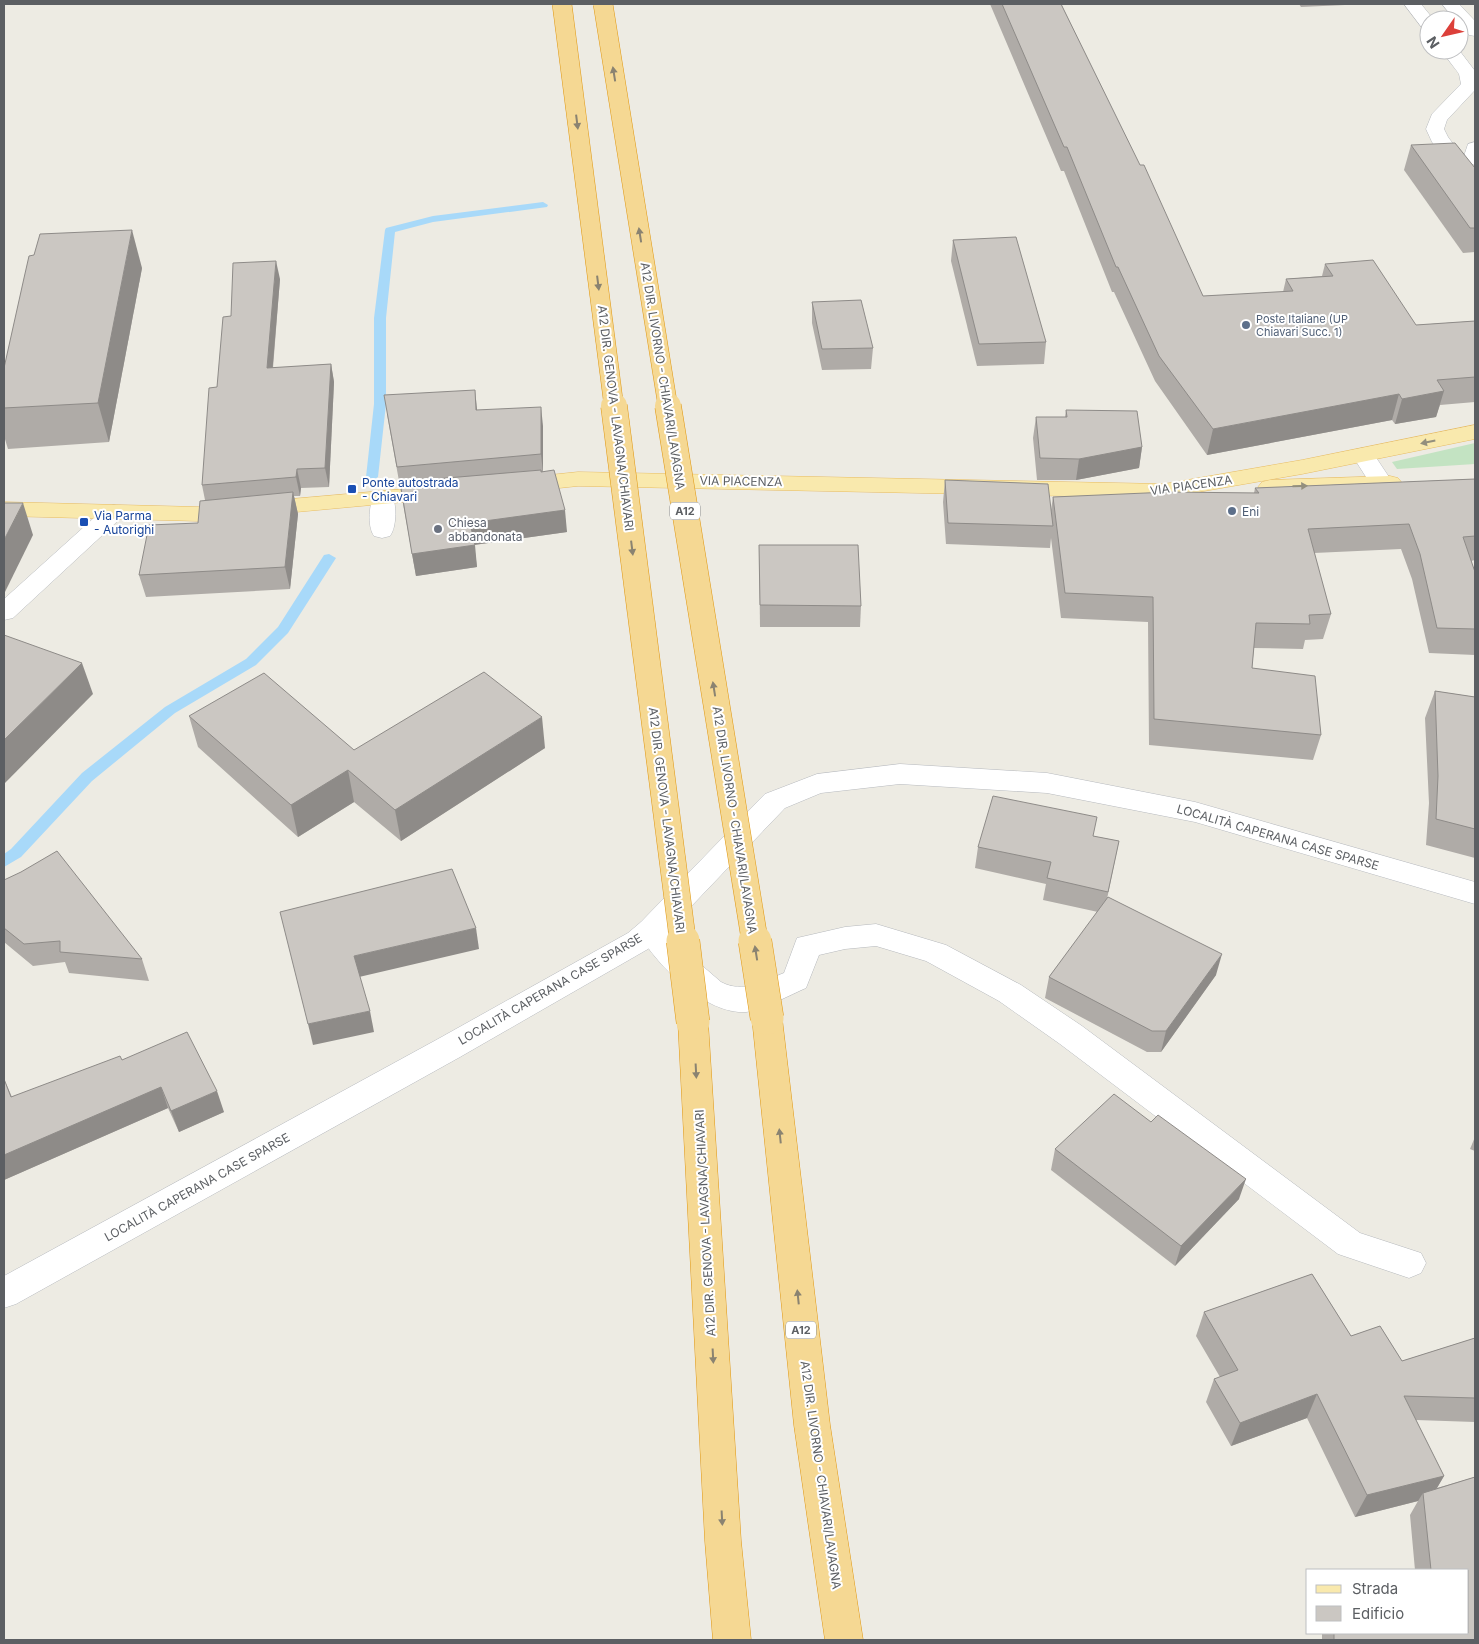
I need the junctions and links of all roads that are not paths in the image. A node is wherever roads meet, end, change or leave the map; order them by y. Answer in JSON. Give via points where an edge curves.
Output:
{"nodes":[{"id":1,"x":562,"y":4,"type":"edge"},
{"id":2,"x":603,"y":4,"type":"edge"},
{"id":3,"x":1450,"y":4,"type":"edge"},
{"id":4,"x":1475,"y":31,"type":"edge"},
{"id":5,"x":1458,"y":60,"type":"edge"},
{"id":6,"x":1475,"y":148,"type":"edge"},
{"id":7,"x":1475,"y":158,"type":"edge"},
{"id":8,"x":1475,"y":186,"type":"edge"},
{"id":9,"x":1475,"y":432,"type":"edge"},
{"id":10,"x":1363,"y":455,"type":"junction"},
{"id":11,"x":1410,"y":482,"type":"edge"},
{"id":12,"x":1381,"y":483,"type":"junction"},
{"id":13,"x":501,"y":487,"type":"edge"},
{"id":14,"x":462,"y":490,"type":"edge"},
{"id":15,"x":1164,"y":491,"type":"junction"},
{"id":16,"x":383,"y":498,"type":"junction"},
{"id":17,"x":4,"y":509,"type":"edge"},
{"id":18,"x":114,"y":512,"type":"junction"},
{"id":19,"x":382,"y":531,"type":"dead end"},
{"id":20,"x":4,"y":612,"type":"edge"},
{"id":21,"x":1475,"y":893,"type":"edge"},
{"id":22,"x":651,"y":930,"type":"junction"},
{"id":23,"x":1410,"y":1263,"type":"dead end"},
{"id":24,"x":4,"y":1293,"type":"edge"},
{"id":25,"x":732,"y":1640,"type":"edge"},
{"id":26,"x":844,"y":1640,"type":"edge"}],
"edges":[{"from":1,"to":25,"type":"highway","name":"A12 DIR. GENOVA - LAVAGNA/CHIAVARI","one_way":true,"bridge":true,"via":[[694,1022]]},
{"from":26,"to":2,"type":"highway","name":"A12 DIR. LIVORNO - CHIAVARI/LAVAGNA","number":"A12","one_way":true,"bridge":true,"via":[[812,1425],[767,1018]]},
{"from":3,"to":4,"type":"street"},
{"from":5,"to":8,"type":"street","via":[[1468,72],[1470,84],[1438,118],[1435,129]]},
{"from":6,"to":7,"type":"street"},
{"from":9,"to":10,"type":"main road","name":"VIA PIACENZA","one_way":true},
{"from":10,"to":12,"type":"street"},
{"from":10,"to":15,"type":"main road","name":"VIA PIACENZA"},
{"from":11,"to":12,"type":"main road"},
{"from":15,"to":12,"type":"main road","one_way":true},
{"from":13,"to":15,"type":"main road","name":"VIA PIACENZA","via":[[578,479]]},
{"from":14,"to":16,"type":"main road"},
{"from":16,"to":18,"type":"main road","via":[[199,514]]},
{"from":16,"to":19,"type":"street"},
{"from":17,"to":18,"type":"main road"},
{"from":18,"to":20,"type":"street"},
{"from":21,"to":22,"type":"street","name":"LOCALITÀ CAPERANA CASE SPARSE","via":[[1195,812],[1047,783],[900,774],[817,784],[774,801]]},
{"from":22,"to":23,"type":"street","via":[[667,952],[711,990],[724,997],[746,1000],[796,980],[807,946],[876,935],[936,953],[1010,993],[1072,1035],[1350,1244]]},
{"from":22,"to":24,"type":"street","name":"LOCALITÀ CAPERANA CASE SPARSE","via":[[638,941],[457,1043]]}]}
